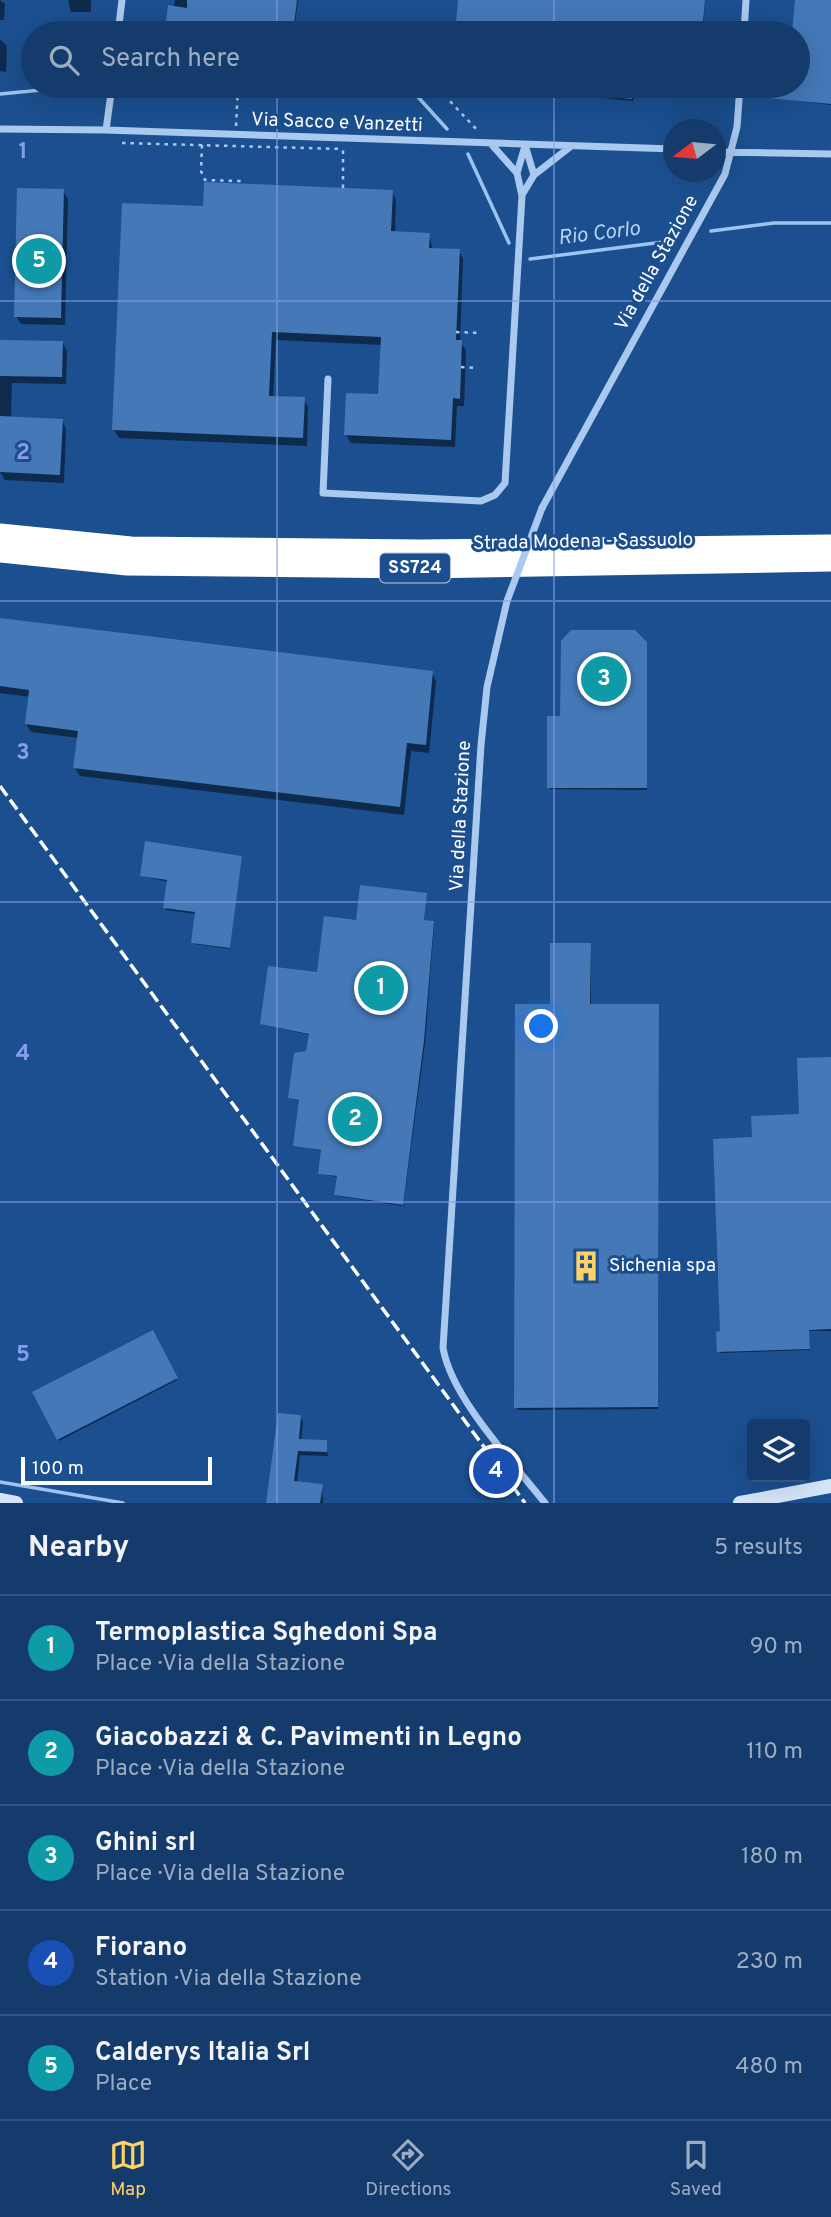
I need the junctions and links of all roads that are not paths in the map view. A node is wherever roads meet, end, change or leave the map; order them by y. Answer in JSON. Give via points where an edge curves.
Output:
{"nodes":[{"id":1,"x":122,"y":0,"type":"edge"},
{"id":2,"x":746,"y":0,"type":"edge"},
{"id":3,"x":119,"y":21,"type":"edge"},
{"id":4,"x":745,"y":21,"type":"edge"},
{"id":5,"x":110,"y":98,"type":"edge"},
{"id":6,"x":739,"y":98,"type":"edge"},
{"id":7,"x":0,"y":130,"type":"edge"},
{"id":8,"x":106,"y":130,"type":"junction"},
{"id":9,"x":492,"y":145,"type":"junction"},
{"id":10,"x":526,"y":145,"type":"junction"},
{"id":11,"x":571,"y":146,"type":"junction"},
{"id":12,"x":663,"y":149,"type":"edge"},
{"id":13,"x":726,"y":153,"type":"edge"},
{"id":14,"x":732,"y":154,"type":"junction"},
{"id":15,"x":831,"y":154,"type":"edge"},
{"id":16,"x":517,"y":173,"type":"junction"},
{"id":17,"x":534,"y":175,"type":"junction"},
{"id":18,"x":522,"y":196,"type":"junction"},
{"id":19,"x":328,"y":379,"type":"dead end"},
{"id":20,"x":0,"y":534,"type":"edge"},
{"id":21,"x":831,"y":545,"type":"edge"},
{"id":22,"x":0,"y":552,"type":"edge"},
{"id":23,"x":831,"y":561,"type":"edge"},
{"id":24,"x":831,"y":1486,"type":"edge"},
{"id":25,"x":0,"y":1500,"type":"edge"},
{"id":26,"x":16,"y":1503,"type":"edge"},
{"id":27,"x":545,"y":1503,"type":"edge"},
{"id":28,"x":740,"y":1503,"type":"edge"}],
"edges":[{"from":1,"to":3,"type":"street"},
{"from":2,"to":4,"type":"street"},
{"from":5,"to":8,"type":"street"},
{"from":6,"to":14,"type":"street","name":"Via della Stazione"},
{"from":7,"to":8,"type":"street","name":"Via Sacco e Vanzetti"},
{"from":8,"to":9,"type":"street","name":"Via Sacco e Vanzetti"},
{"from":9,"to":10,"type":"street","name":"Via Sacco e Vanzetti"},
{"from":9,"to":16,"type":"street"},
{"from":10,"to":11,"type":"street","name":"Via Sacco e Vanzetti"},
{"from":10,"to":16,"type":"street"},
{"from":10,"to":17,"type":"street"},
{"from":11,"to":12,"type":"street","name":"Via Sacco e Vanzetti"},
{"from":11,"to":17,"type":"street"},
{"from":13,"to":14,"type":"street"},
{"from":14,"to":15,"type":"street"},
{"from":14,"to":27,"type":"street","name":"Via della Stazione","bridge":true,"via":[[542,508],[507,601],[487,687],[443,1349],[463,1397]]},
{"from":16,"to":18,"type":"street"},
{"from":17,"to":18,"type":"street"},
{"from":18,"to":19,"type":"street","via":[[505,483],[495,495],[481,501],[323,493]]},
{"from":20,"to":21,"type":"highway","name":"Strada Modena - Sassuolo","number":"SS724","via":[[159,548]]},
{"from":22,"to":23,"type":"highway","name":"Strada Modena - Sassuolo","number":"SS724","via":[[154,565],[422,568]]},
{"from":24,"to":28,"type":"street"},
{"from":25,"to":26,"type":"street"}]}
